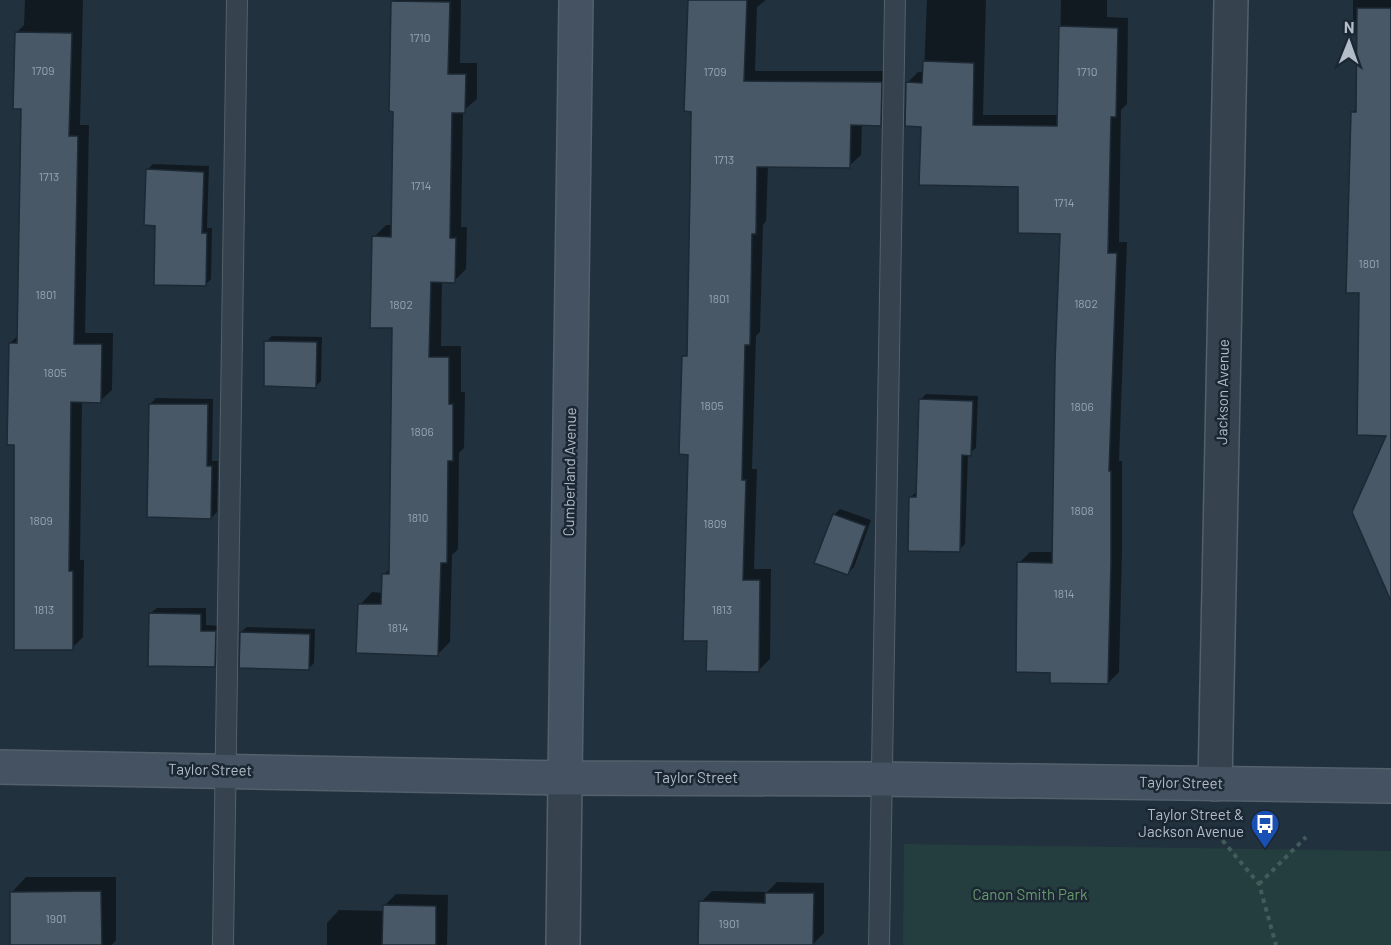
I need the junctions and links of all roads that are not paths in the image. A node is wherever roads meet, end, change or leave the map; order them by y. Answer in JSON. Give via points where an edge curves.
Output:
{"nodes":[{"id":1,"x":237,"y":0,"type":"edge"},
{"id":2,"x":576,"y":0,"type":"edge"},
{"id":3,"x":895,"y":0,"type":"edge"},
{"id":4,"x":1231,"y":0,"type":"edge"},
{"id":5,"x":0,"y":767,"type":"edge"},
{"id":6,"x":226,"y":770,"type":"junction"},
{"id":7,"x":565,"y":778,"type":"junction"},
{"id":8,"x":880,"y":779,"type":"junction"},
{"id":9,"x":1215,"y":784,"type":"junction"},
{"id":10,"x":1391,"y":786,"type":"edge"},
{"id":11,"x":223,"y":945,"type":"edge"},
{"id":12,"x":563,"y":945,"type":"edge"},
{"id":13,"x":879,"y":945,"type":"edge"}],
"edges":[{"from":1,"to":6,"type":"lane"},
{"from":2,"to":7,"type":"main road","name":"Cumberland Avenue"},
{"from":3,"to":8,"type":"lane"},
{"from":4,"to":9,"type":"street","name":"Jackson Avenue"},
{"from":5,"to":6,"type":"main road","name":"Taylor Street"},
{"from":6,"to":7,"type":"main road","name":"Taylor Street"},
{"from":6,"to":11,"type":"lane"},
{"from":7,"to":8,"type":"main road","name":"Taylor Street"},
{"from":7,"to":12,"type":"street","name":"Cumberland Avenue"},
{"from":8,"to":9,"type":"main road","name":"Taylor Street"},
{"from":8,"to":13,"type":"lane"},
{"from":9,"to":10,"type":"main road","name":"Taylor Street"}]}
